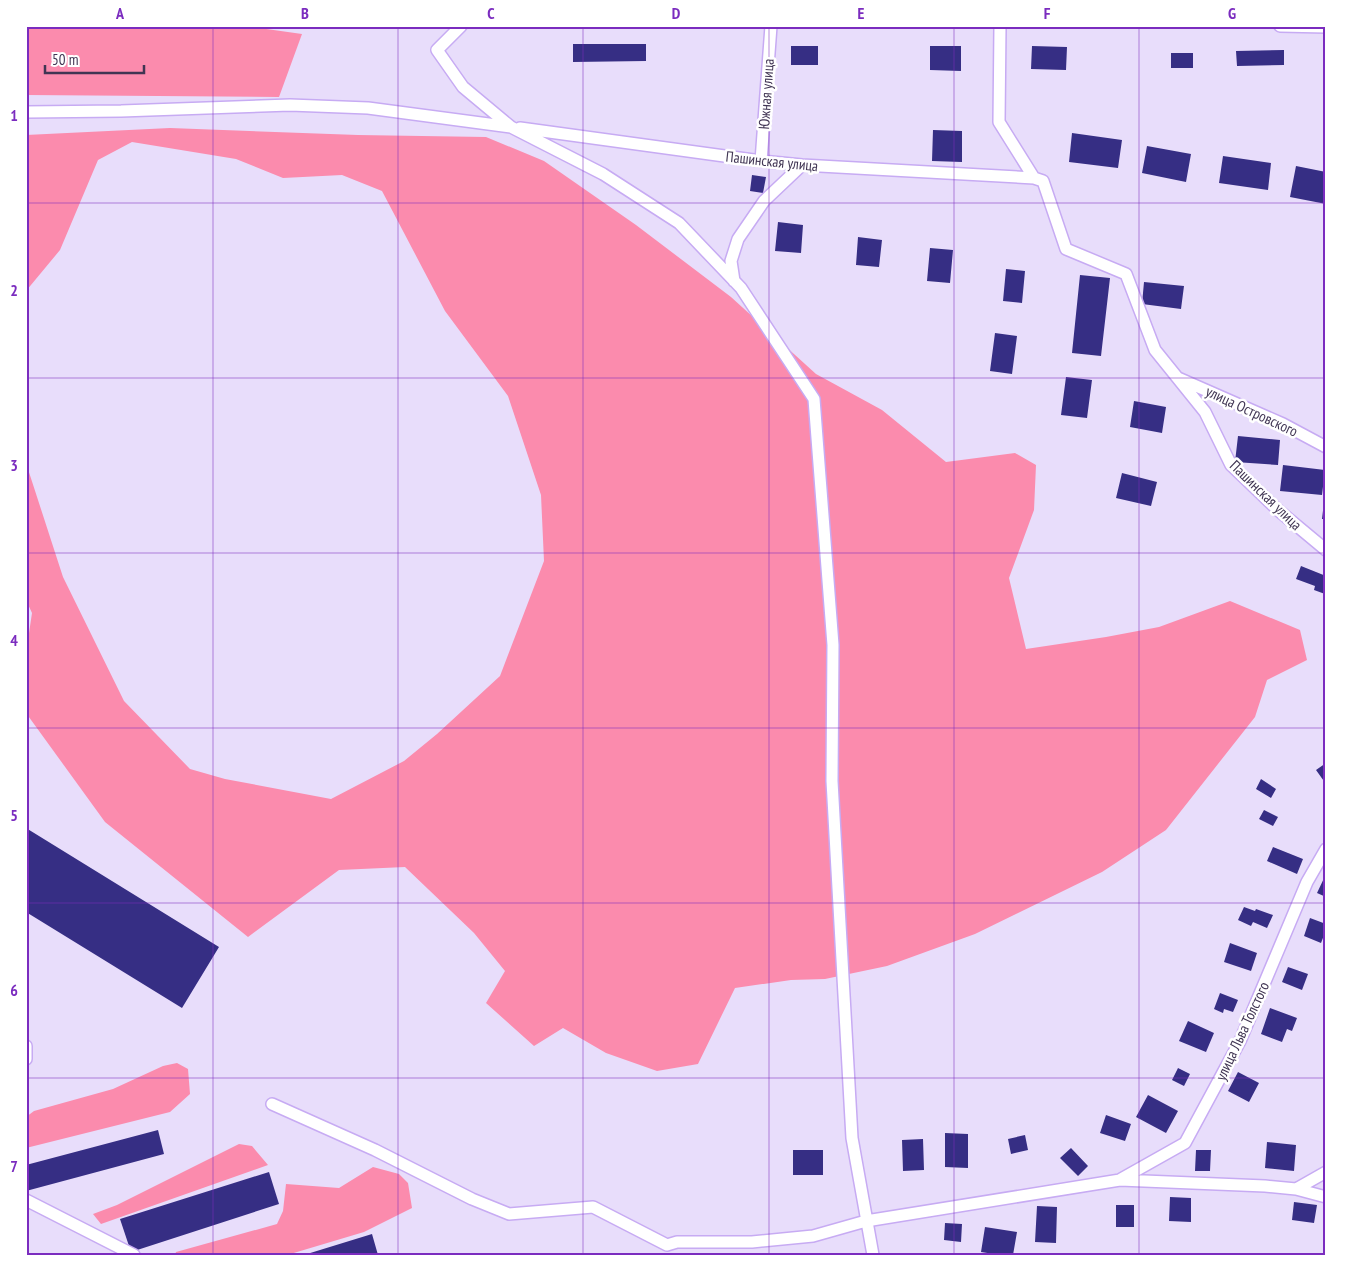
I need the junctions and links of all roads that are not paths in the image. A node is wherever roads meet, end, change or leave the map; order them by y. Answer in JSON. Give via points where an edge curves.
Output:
{"nodes":[{"id":1,"x":460,"y":26,"type":"edge"},
{"id":2,"x":771,"y":26,"type":"edge"},
{"id":3,"x":1000,"y":26,"type":"edge"},
{"id":4,"x":1280,"y":26,"type":"edge"},
{"id":5,"x":1326,"y":27,"type":"edge"},
{"id":6,"x":26,"y":112,"type":"edge"},
{"id":7,"x":511,"y":127,"type":"junction"},
{"id":8,"x":761,"y":161,"type":"junction"},
{"id":9,"x":802,"y":165,"type":"junction"},
{"id":10,"x":1034,"y":178,"type":"junction"},
{"id":11,"x":734,"y":280,"type":"junction"},
{"id":12,"x":1176,"y":377,"type":"junction"},
{"id":13,"x":1326,"y":447,"type":"edge"},
{"id":14,"x":1326,"y":550,"type":"edge"},
{"id":15,"x":1326,"y":848,"type":"edge"},
{"id":16,"x":26,"y":1046,"type":"edge"},
{"id":17,"x":26,"y":1059,"type":"edge"},
{"id":18,"x":272,"y":1104,"type":"dead end"},
{"id":19,"x":1326,"y":1172,"type":"edge"},
{"id":20,"x":1120,"y":1180,"type":"junction"},
{"id":21,"x":1296,"y":1189,"type":"junction"},
{"id":22,"x":1326,"y":1197,"type":"edge"},
{"id":23,"x":26,"y":1200,"type":"edge"},
{"id":24,"x":866,"y":1222,"type":"junction"},
{"id":25,"x":134,"y":1255,"type":"edge"},
{"id":26,"x":873,"y":1255,"type":"edge"}],
"edges":[{"from":1,"to":7,"type":"street","via":[[437,50],[463,87]]},
{"from":2,"to":8,"type":"street","name":"Южная улица"},
{"from":3,"to":10,"type":"street","name":"Пашинская улица","via":[[999,122]]},
{"from":4,"to":5,"type":"street"},
{"from":6,"to":7,"type":"street","name":"Пашинская улица","via":[[290,105],[368,108]]},
{"from":7,"to":8,"type":"street","name":"Пашинская улица"},
{"from":7,"to":11,"type":"street","via":[[604,174],[679,223]]},
{"from":8,"to":9,"type":"street","name":"Пашинская улица"},
{"from":9,"to":10,"type":"street","name":"Пашинская улица"},
{"from":9,"to":11,"type":"street","via":[[764,201],[738,239],[731,261]]},
{"from":10,"to":12,"type":"street","name":"Пашинская улица","via":[[1043,181],[1066,249],[1126,274],[1155,350]]},
{"from":11,"to":24,"type":"street","via":[[814,399],[833,645],[832,781],[852,1138]]},
{"from":12,"to":13,"type":"street","name":"улица Островского","via":[[1283,424]]},
{"from":12,"to":14,"type":"street","name":"Пашинская улица","via":[[1205,412],[1231,464],[1278,510]]},
{"from":15,"to":20,"type":"street","name":"улица Льва Толстого","via":[[1307,882],[1240,1042],[1185,1143]]},
{"from":16,"to":17,"type":"street"},
{"from":18,"to":24,"type":"street","name":"улица Льва Толстого","via":[[375,1150],[472,1200],[510,1214],[593,1207],[667,1245],[813,1236]]},
{"from":19,"to":21,"type":"street"},
{"from":20,"to":21,"type":"street","name":"улица Льва Толстого"},
{"from":20,"to":24,"type":"street","name":"улица Льва Толстого"},
{"from":21,"to":22,"type":"street","name":"улица Льва Толстого"},
{"from":23,"to":25,"type":"street"},
{"from":24,"to":26,"type":"street"}]}
